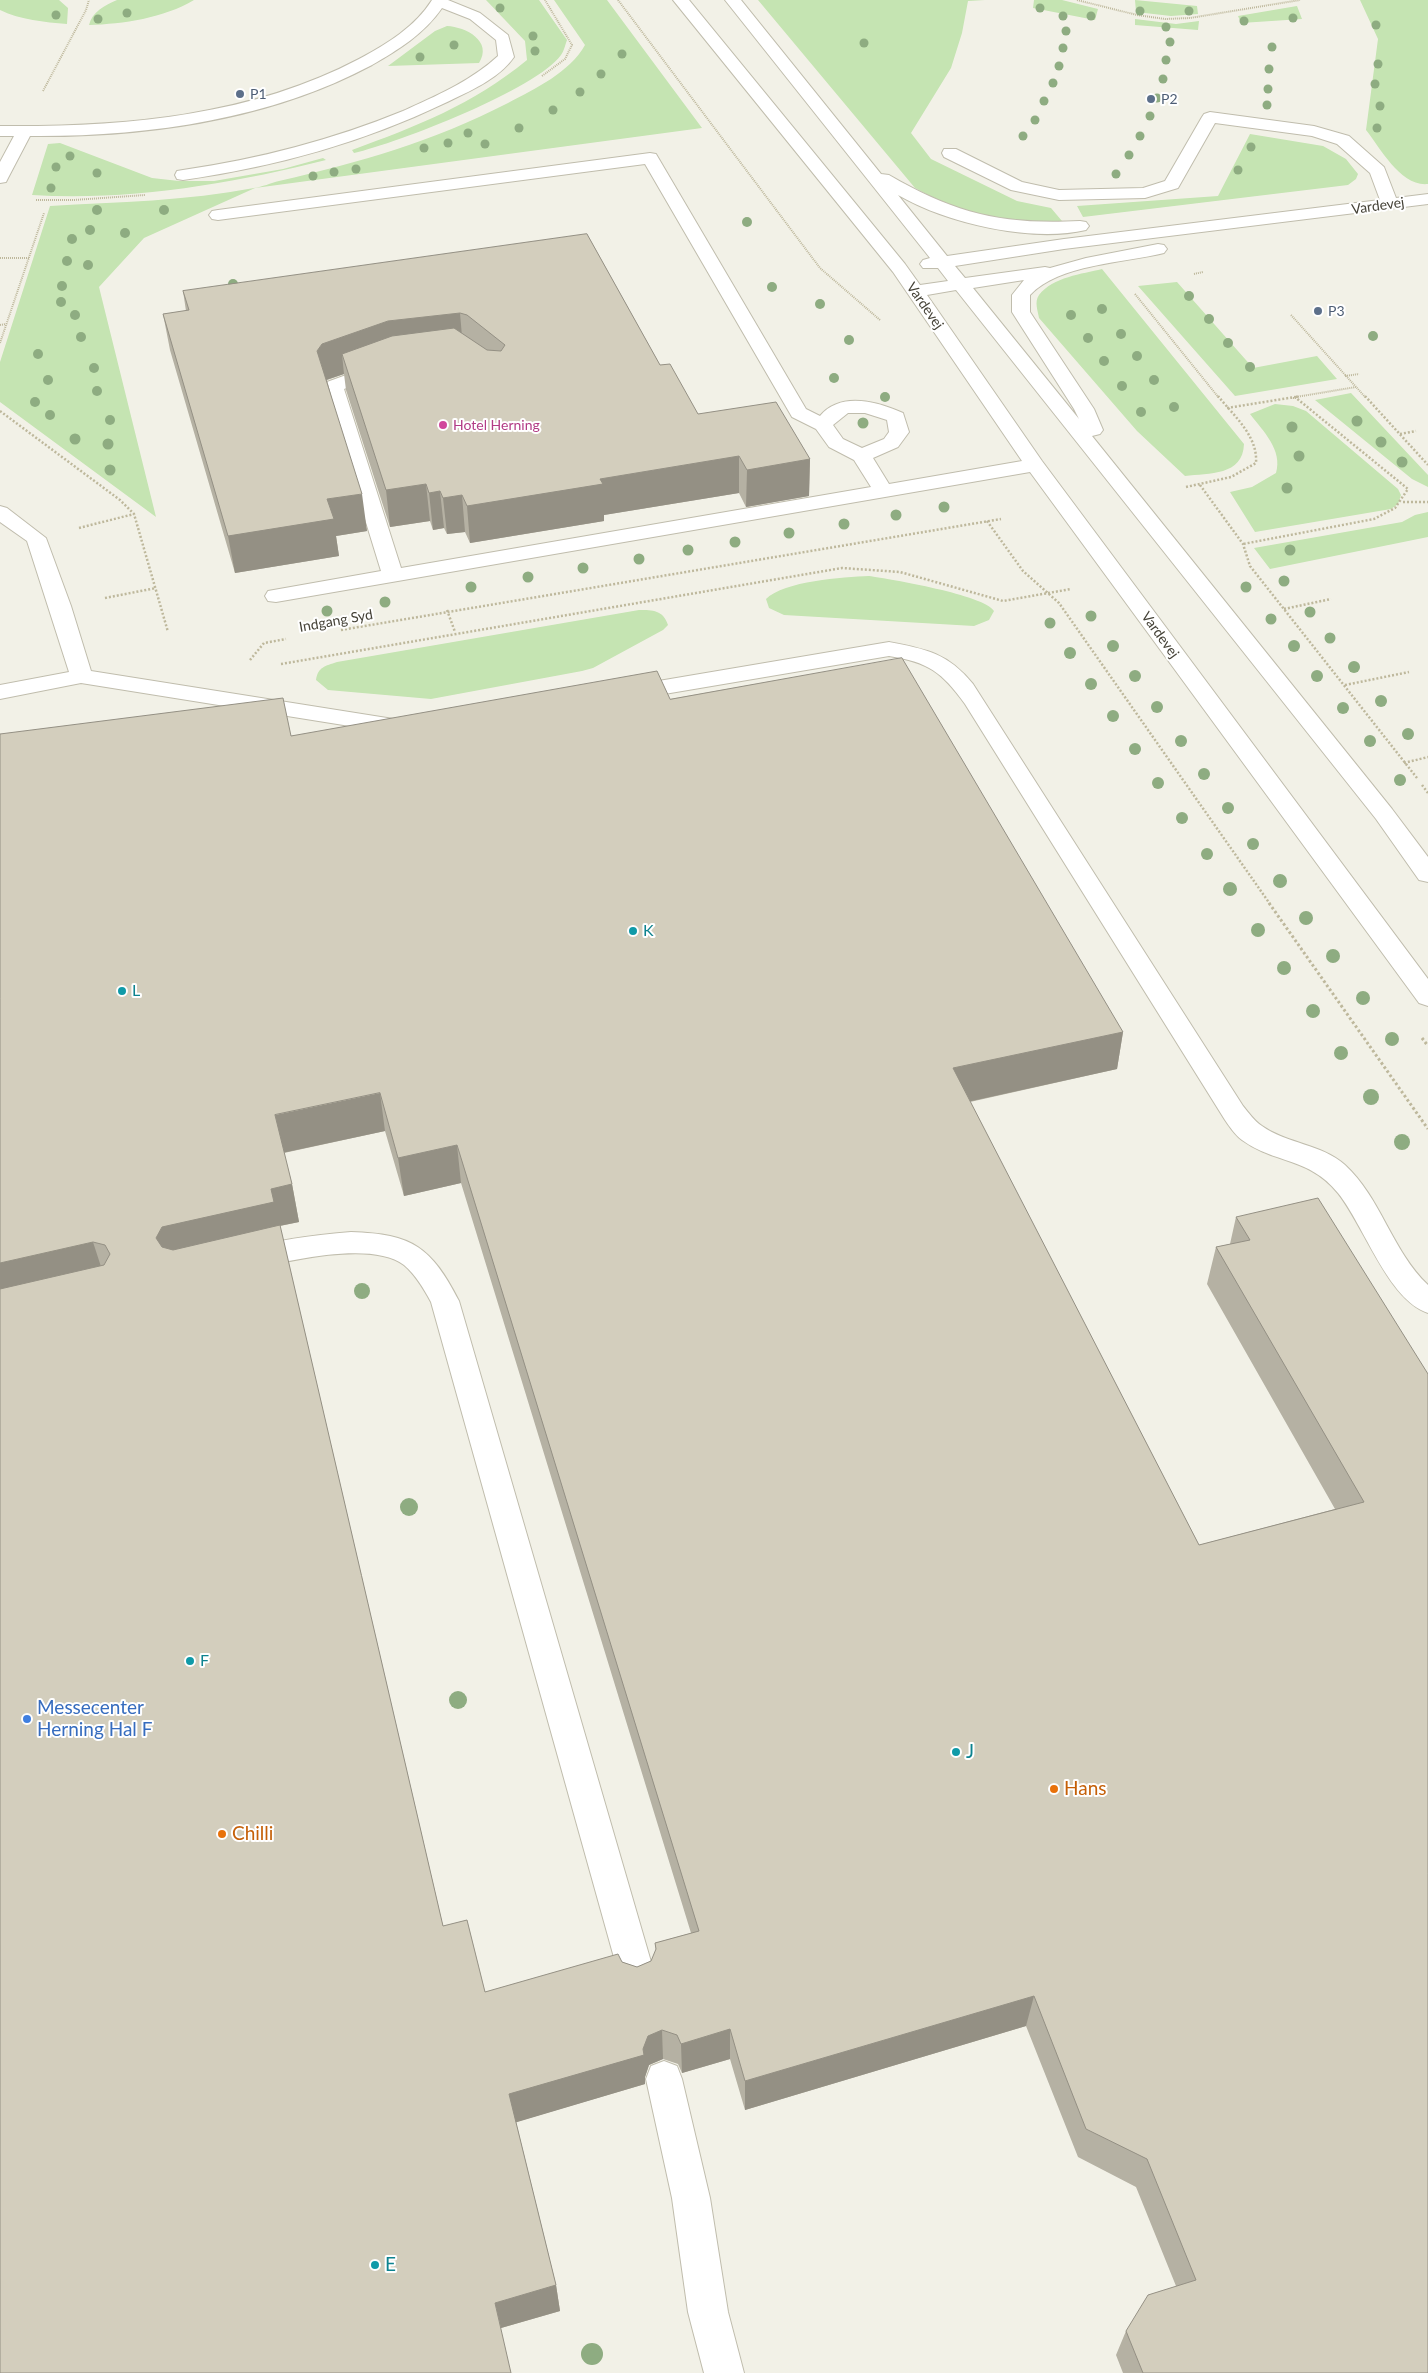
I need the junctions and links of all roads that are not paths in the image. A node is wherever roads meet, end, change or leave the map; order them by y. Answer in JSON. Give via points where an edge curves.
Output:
{"nodes":[{"id":1,"x":681,"y":0,"type":"edge"},
{"id":2,"x":732,"y":0,"type":"edge"},
{"id":3,"x":439,"y":1,"type":"edge"},
{"id":4,"x":0,"y":131,"type":"edge"},
{"id":5,"x":24,"y":132,"type":"junction"},
{"id":6,"x":950,"y":153,"type":"dead end"},
{"id":7,"x":867,"y":169,"type":"junction"},
{"id":8,"x":183,"y":174,"type":"dead end"},
{"id":9,"x":0,"y":178,"type":"edge"},
{"id":10,"x":1428,"y":199,"type":"edge"},
{"id":11,"x":1390,"y":204,"type":"junction"},
{"id":12,"x":1329,"y":212,"type":"junction"},
{"id":13,"x":218,"y":215,"type":"dead end"},
{"id":14,"x":943,"y":262,"type":"junction"},
{"id":15,"x":899,"y":268,"type":"junction"},
{"id":16,"x":1066,"y":269,"type":"junction"},
{"id":17,"x":961,"y":284,"type":"junction"},
{"id":18,"x":915,"y":291,"type":"junction"},
{"id":19,"x":401,"y":364,"type":"edge"},
{"id":20,"x":823,"y":425,"type":"junction"},
{"id":21,"x":862,"y":456,"type":"junction"},
{"id":22,"x":1035,"y":465,"type":"junction"},
{"id":23,"x":1109,"y":469,"type":"junction"},
{"id":24,"x":884,"y":492,"type":"junction"},
{"id":25,"x":0,"y":512,"type":"edge"},
{"id":26,"x":393,"y":575,"type":"junction"},
{"id":27,"x":276,"y":596,"type":"dead end"},
{"id":28,"x":81,"y":676,"type":"junction"},
{"id":29,"x":0,"y":692,"type":"edge"},
{"id":30,"x":608,"y":697,"type":"edge"},
{"id":31,"x":426,"y":728,"type":"edge"},
{"id":32,"x":1428,"y":874,"type":"edge"},
{"id":33,"x":1428,"y":997,"type":"edge"},
{"id":34,"x":221,"y":1265,"type":"edge"},
{"id":35,"x":1428,"y":1302,"type":"edge"},
{"id":36,"x":638,"y":1979,"type":"edge"},
{"id":37,"x":664,"y":2079,"type":"edge"},
{"id":38,"x":724,"y":2373,"type":"edge"}],
"edges":[{"from":1,"to":15,"type":"street","name":"Vardevej"},
{"from":2,"to":7,"type":"street","name":"Vardevej"},
{"from":3,"to":5,"type":"street","via":[[434,11],[406,37],[366,63],[315,85],[254,104],[186,119],[114,129]]},
{"from":3,"to":8,"type":"street","via":[[474,16],[503,38],[506,57],[489,74],[452,95],[376,127],[290,155],[233,169]]},
{"from":4,"to":5,"type":"street"},
{"from":5,"to":9,"type":"street"},
{"from":6,"to":11,"type":"street","via":[[1017,186],[1059,195],[1145,193],[1172,184],[1210,117],[1314,131],[1343,140],[1378,171]]},
{"from":7,"to":12,"type":"street","name":"Vardevej","via":[[901,190],[944,210],[996,225],[1054,228]]},
{"from":7,"to":14,"type":"street","name":"Vardevej"},
{"from":10,"to":11,"type":"street","name":"Vardevej"},
{"from":11,"to":12,"type":"street","name":"Vardevej"},
{"from":12,"to":14,"type":"street","name":"Vardevej"},
{"from":12,"to":16,"type":"street","name":"Vardevej"},
{"from":13,"to":20,"type":"street","via":[[650,158],[799,413]]},
{"from":14,"to":15,"type":"street","name":"Vardevej"},
{"from":14,"to":17,"type":"street","name":"Vardevej"},
{"from":15,"to":18,"type":"street","name":"Vardevej"},
{"from":16,"to":17,"type":"street"},
{"from":16,"to":23,"type":"street","name":"Vardevej","via":[[1045,275],[1024,290],[1020,298],[1020,312],[1084,409]]},
{"from":17,"to":18,"type":"street"},
{"from":17,"to":23,"type":"street","name":"Vardevej"},
{"from":18,"to":22,"type":"street","name":"Vardevej"},
{"from":19,"to":26,"type":"street","via":[[334,386]]},
{"from":20,"to":21,"type":"street","via":[[836,442]]},
{"from":20,"to":21,"type":"street","via":[[834,412],[865,406],[896,418],[899,432],[890,443]]},
{"from":21,"to":24,"type":"street"},
{"from":22,"to":24,"type":"street"},
{"from":22,"to":33,"type":"street","name":"Vardevej"},
{"from":23,"to":32,"type":"street","name":"Vardevej","via":[[1384,814]]},
{"from":24,"to":26,"type":"street"},
{"from":25,"to":28,"type":"street","via":[[36,538]]},
{"from":26,"to":27,"type":"street"},
{"from":28,"to":29,"type":"street"},
{"from":28,"to":31,"type":"street","via":[[417,730]]},
{"from":30,"to":35,"type":"street","via":[[889,649],[926,655],[946,666],[975,702],[1234,1113],[1252,1133],[1310,1157],[1334,1171],[1348,1187],[1403,1274]]},
{"from":34,"to":36,"type":"street","via":[[325,1245],[394,1247],[409,1253],[423,1266],[445,1301]]},
{"from":37,"to":38,"type":"street","via":[[691,2198],[708,2312]]}]}
